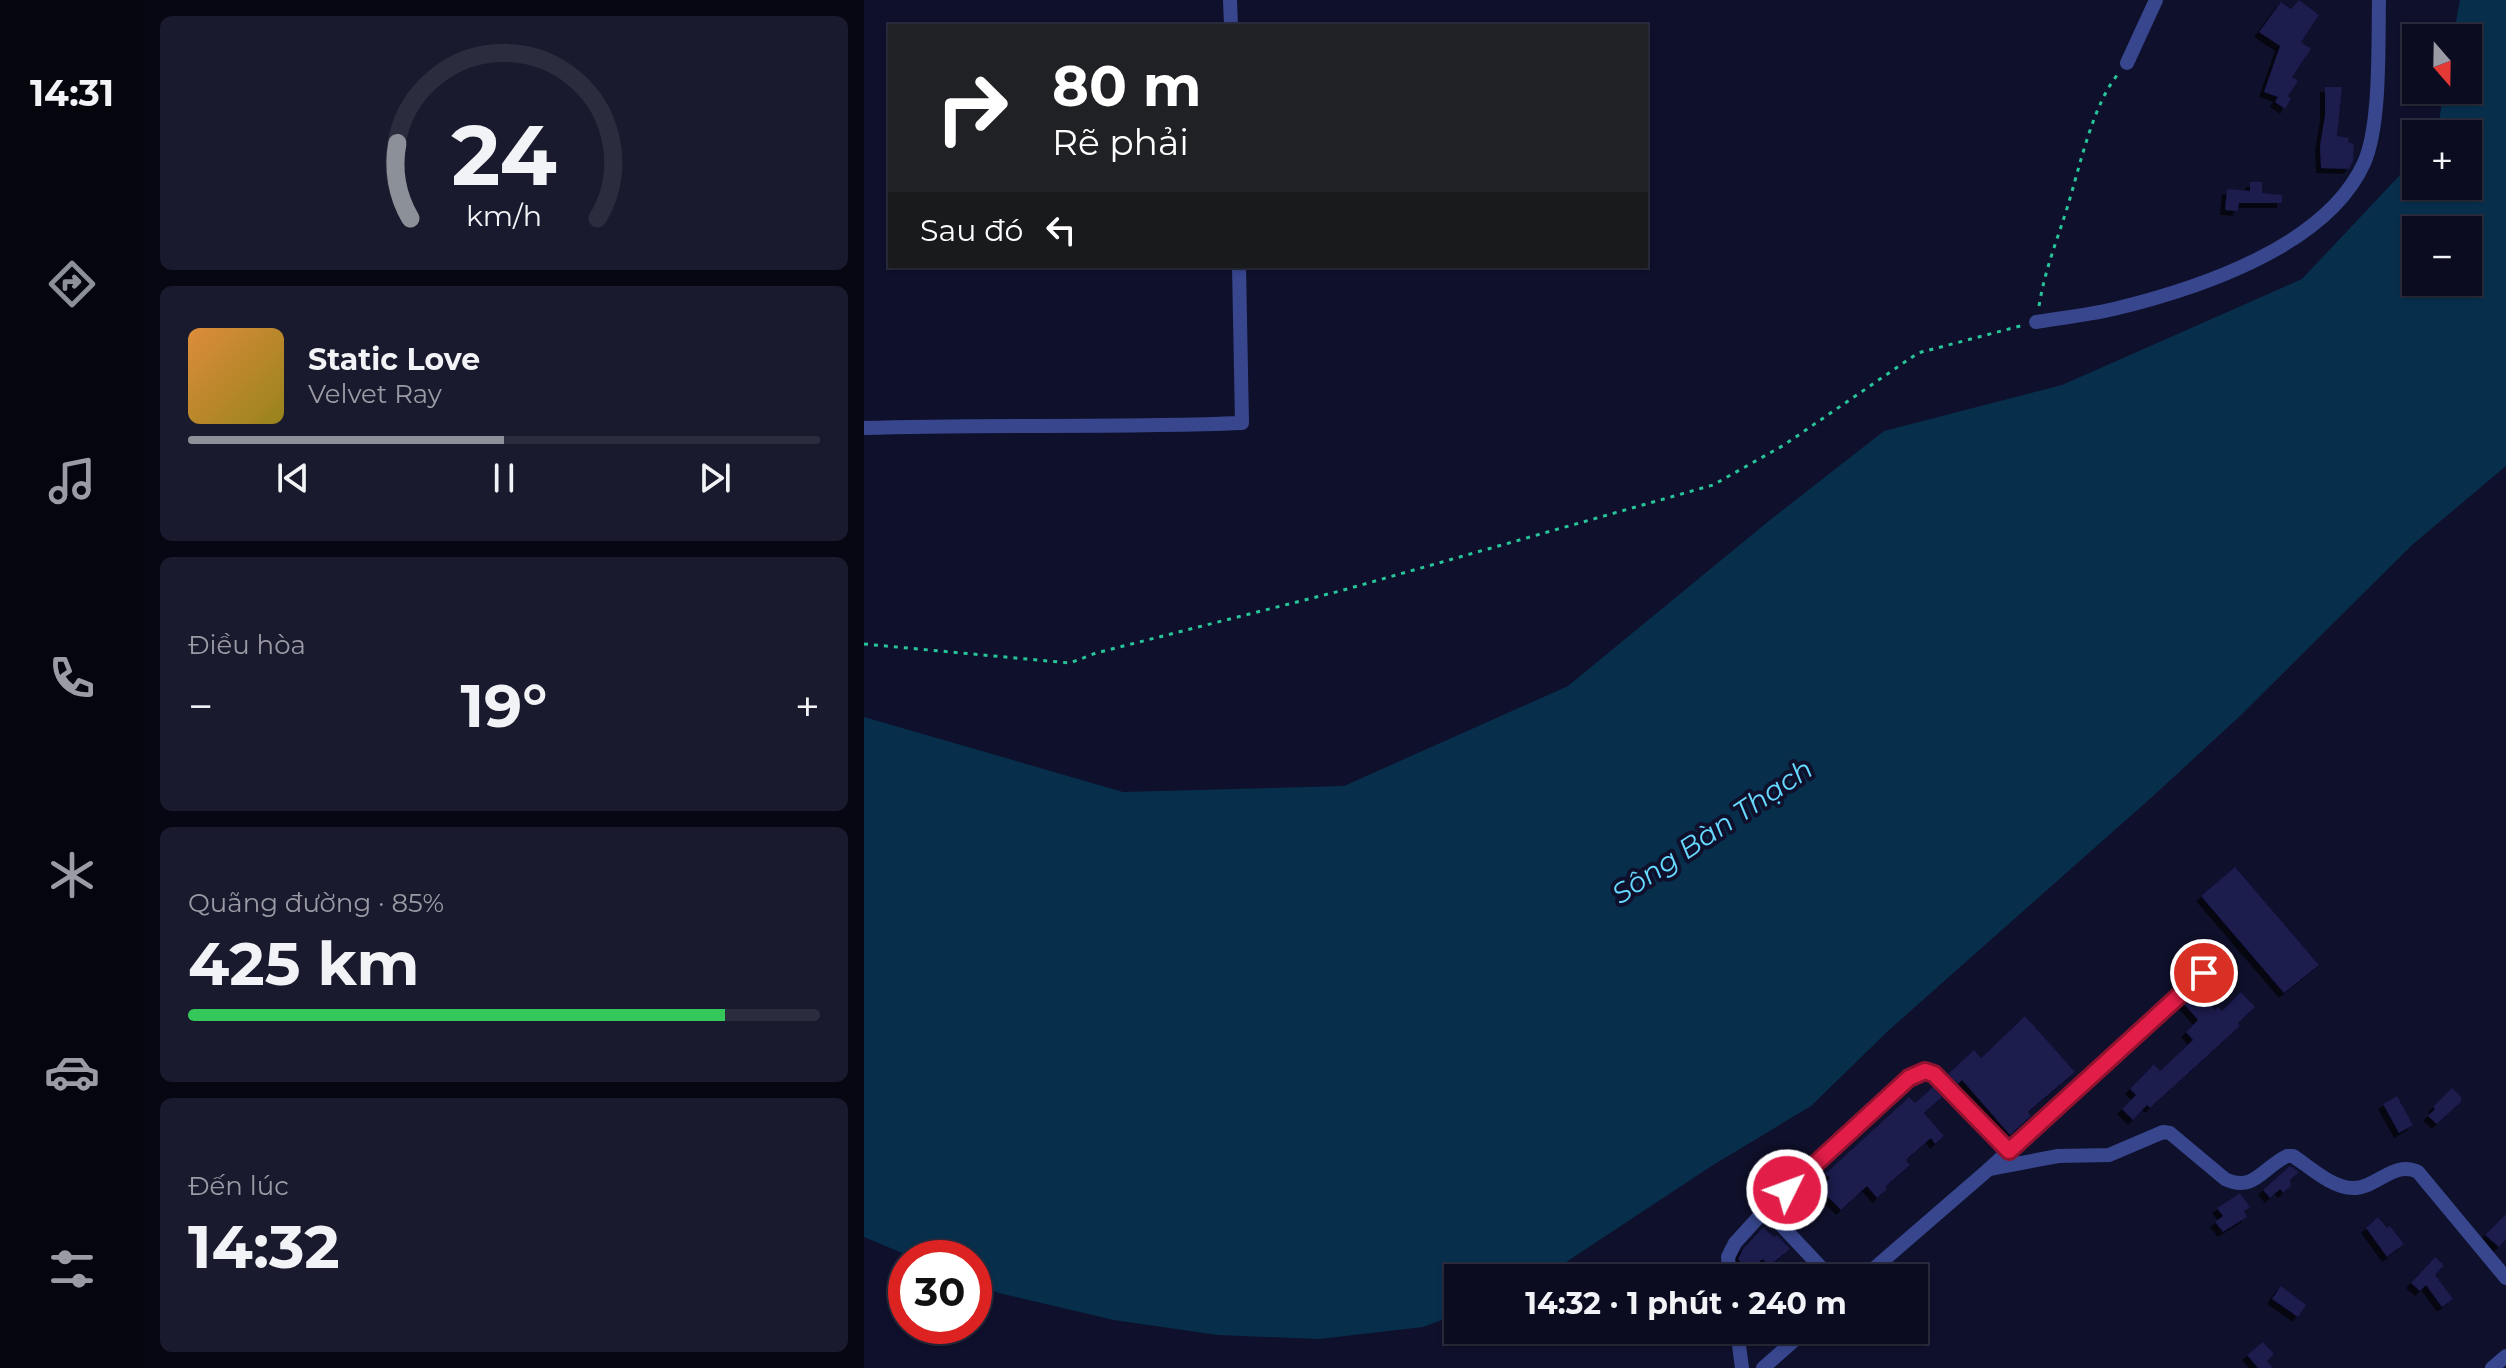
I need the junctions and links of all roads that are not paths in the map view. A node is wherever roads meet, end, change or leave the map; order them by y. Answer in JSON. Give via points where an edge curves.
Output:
{"nodes":[{"id":1,"x":1230,"y":0,"type":"edge"},
{"id":2,"x":2156,"y":0,"type":"edge"},
{"id":3,"x":2379,"y":0,"type":"edge"},
{"id":4,"x":1231,"y":24,"type":"edge"},
{"id":5,"x":2127,"y":63,"type":"road end"},
{"id":6,"x":1239,"y":268,"type":"edge"},
{"id":7,"x":2036,"y":322,"type":"road end"},
{"id":8,"x":864,"y":428,"type":"edge"},
{"id":9,"x":2204,"y":973,"type":"dead end"},
{"id":10,"x":2009,"y":1151,"type":"junction"},
{"id":11,"x":1989,"y":1169,"type":"junction"},
{"id":12,"x":1766,"y":1209,"type":"junction"},
{"id":13,"x":1729,"y":1264,"type":"edge"},
{"id":14,"x":1818,"y":1264,"type":"edge"},
{"id":15,"x":1879,"y":1264,"type":"edge"},
{"id":16,"x":2506,"y":1278,"type":"edge"},
{"id":17,"x":1739,"y":1344,"type":"edge"},
{"id":18,"x":1790,"y":1344,"type":"edge"},
{"id":19,"x":2506,"y":1356,"type":"edge"},
{"id":20,"x":1742,"y":1368,"type":"edge"},
{"id":21,"x":1763,"y":1368,"type":"edge"},
{"id":22,"x":2492,"y":1368,"type":"edge"}],
"edges":[{"from":1,"to":4,"type":"street"},
{"from":2,"to":5,"type":"street"},
{"from":3,"to":7,"type":"street","via":[[2370,140],[2364,163],[2329,211],[2290,243],[2226,275],[2113,310]]},
{"from":6,"to":8,"type":"street","via":[[1242,423]]},
{"from":9,"to":10,"type":"street"},
{"from":10,"to":11,"type":"street"},
{"from":10,"to":12,"type":"street","via":[[1934,1074],[1925,1071],[1909,1078]]},
{"from":11,"to":15,"type":"street"},
{"from":11,"to":16,"type":"street","via":[[2058,1156],[2109,1155],[2163,1132],[2234,1183],[2251,1181],[2287,1156],[2353,1188],[2401,1168],[2413,1169]]},
{"from":12,"to":13,"type":"street","via":[[1731,1249]]},
{"from":12,"to":14,"type":"street"},
{"from":17,"to":20,"type":"street"},
{"from":18,"to":21,"type":"street"},
{"from":19,"to":22,"type":"street"}]}
